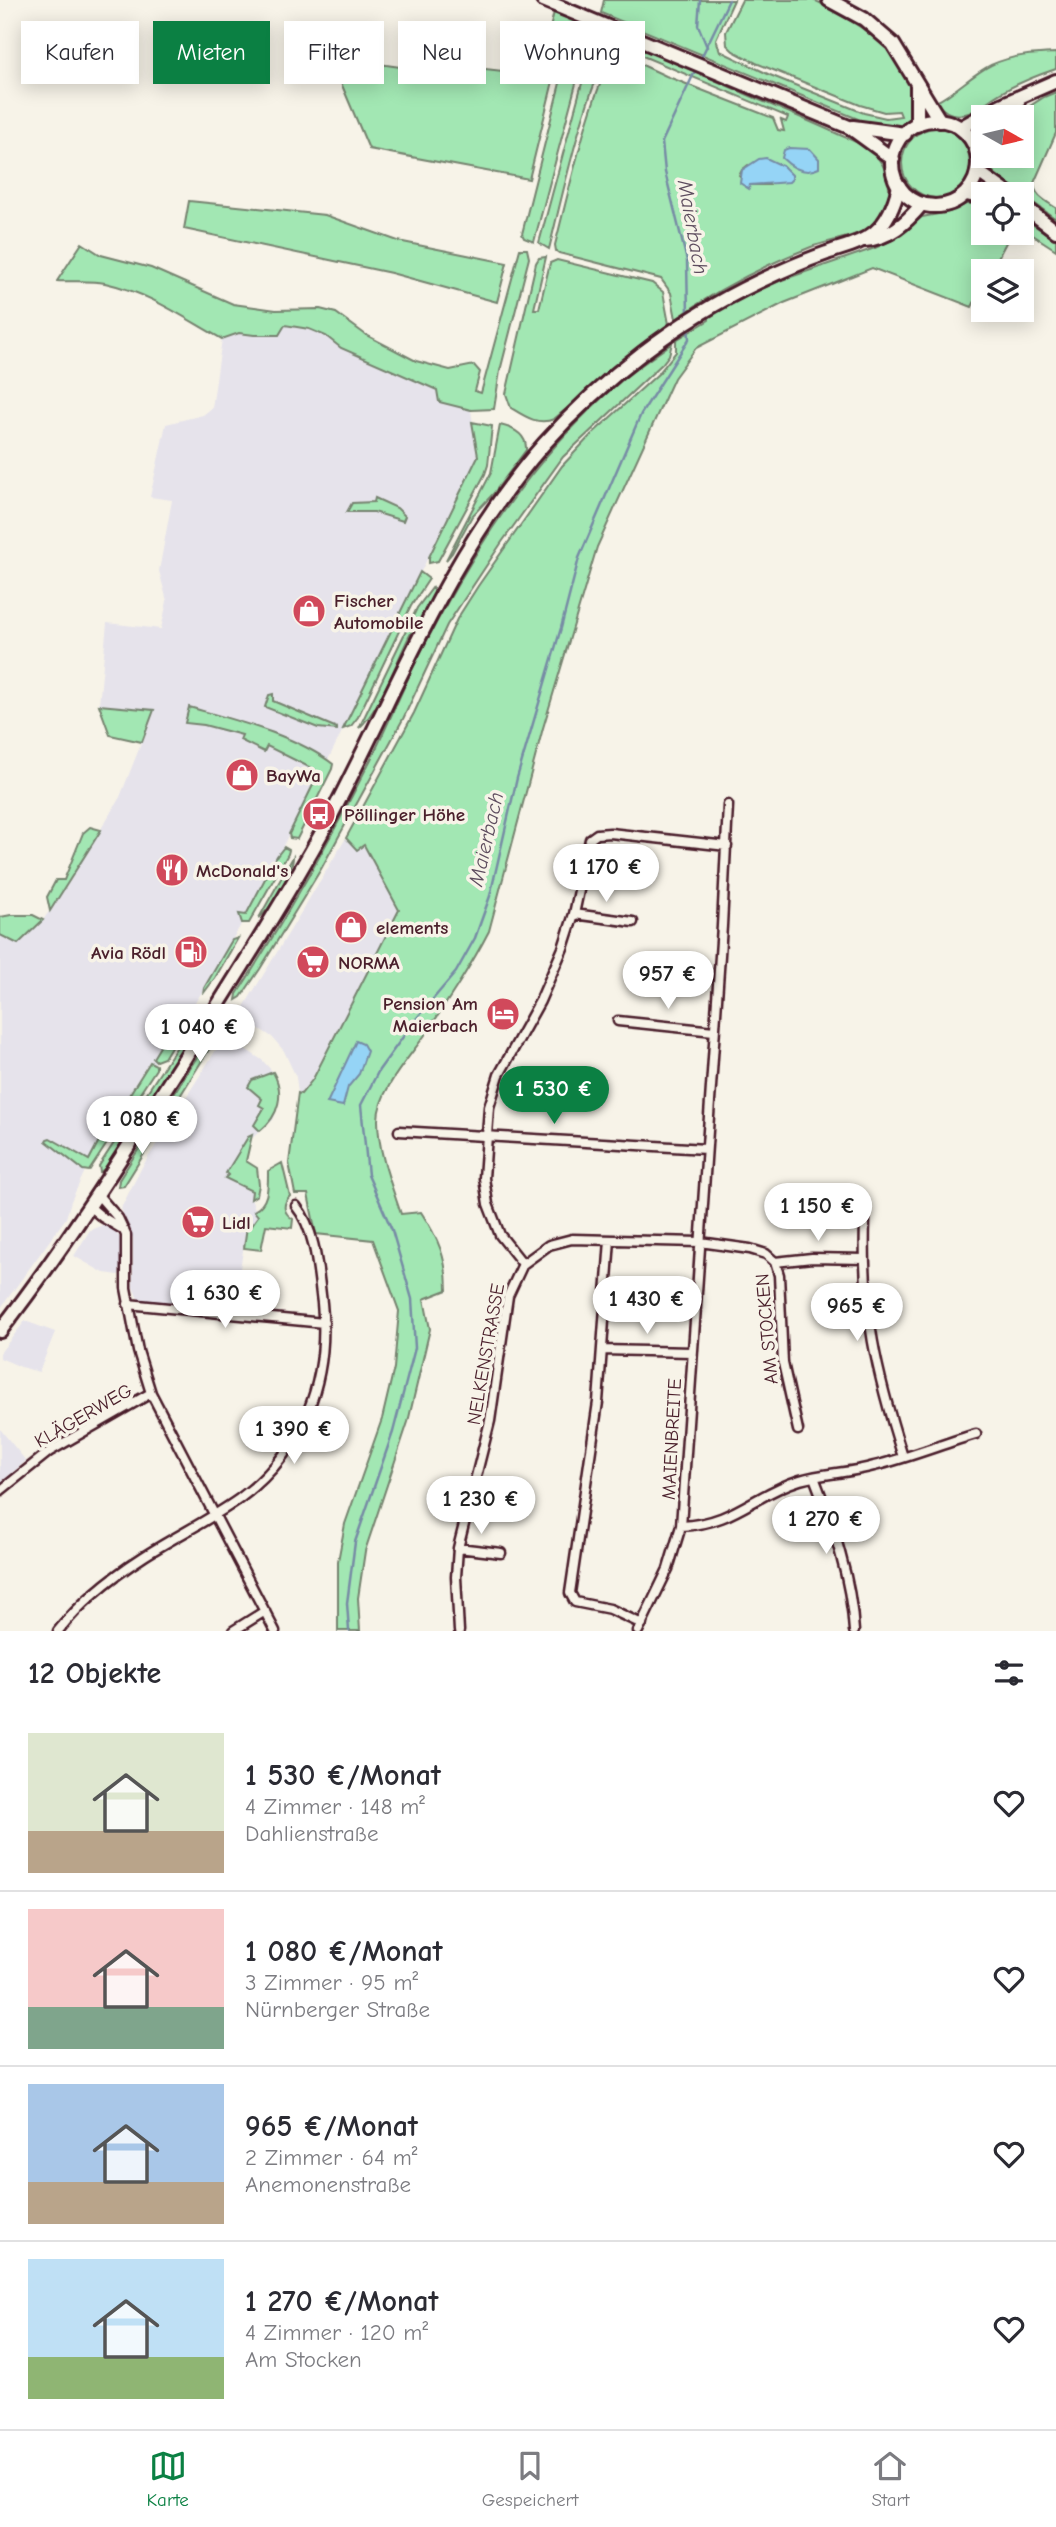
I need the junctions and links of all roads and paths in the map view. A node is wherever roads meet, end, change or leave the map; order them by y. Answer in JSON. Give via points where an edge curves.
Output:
{"nodes":[{"id":1,"x":543,"y":0,"type":"edge"},
{"id":2,"x":829,"y":0,"type":"edge"},
{"id":3,"x":1056,"y":81,"type":"edge"},
{"id":4,"x":917,"y":84,"type":"junction"},
{"id":5,"x":1026,"y":95,"type":"junction"},
{"id":6,"x":1014,"y":105,"type":"edge"},
{"id":7,"x":940,"y":121,"type":"junction"},
{"id":8,"x":917,"y":125,"type":"junction"},
{"id":9,"x":849,"y":127,"type":"junction"},
{"id":10,"x":960,"y":128,"type":"junction"},
{"id":11,"x":905,"y":134,"type":"junction"},
{"id":12,"x":971,"y":141,"type":"edge"},
{"id":13,"x":893,"y":159,"type":"junction"},
{"id":14,"x":977,"y":168,"type":"edge"},
{"id":15,"x":977,"y":171,"type":"junction"},
{"id":16,"x":992,"y":182,"type":"edge"},
{"id":17,"x":899,"y":186,"type":"junction"},
{"id":18,"x":965,"y":194,"type":"junction"},
{"id":19,"x":971,"y":195,"type":"edge"},
{"id":20,"x":922,"y":204,"type":"junction"},
{"id":21,"x":1034,"y":216,"type":"edge"},
{"id":22,"x":1056,"y":231,"type":"edge"},
{"id":23,"x":861,"y":240,"type":"junction"},
{"id":24,"x":728,"y":805,"type":"dead end"},
{"id":25,"x":727,"y":846,"type":"junction"},
{"id":26,"x":574,"y":914,"type":"junction"},
{"id":27,"x":633,"y":922,"type":"dead end"},
{"id":28,"x":618,"y":1021,"type":"dead end"},
{"id":29,"x":714,"y":1031,"type":"junction"},
{"id":30,"x":400,"y":1130,"type":"dead end"},
{"id":31,"x":486,"y":1136,"type":"junction"},
{"id":32,"x":706,"y":1149,"type":"junction"},
{"id":33,"x":99,"y":1195,"type":"junction"},
{"id":34,"x":296,"y":1206,"type":"dead end"},
{"id":35,"x":90,"y":1207,"type":"junction"},
{"id":36,"x":865,"y":1220,"type":"dead end"},
{"id":37,"x":124,"y":1230,"type":"junction"},
{"id":38,"x":610,"y":1240,"type":"junction"},
{"id":39,"x":700,"y":1242,"type":"junction"},
{"id":40,"x":864,"y":1259,"type":"junction"},
{"id":41,"x":775,"y":1262,"type":"junction"},
{"id":42,"x":523,"y":1264,"type":"junction"},
{"id":43,"x":128,"y":1304,"type":"junction"},
{"id":44,"x":324,"y":1323,"type":"junction"},
{"id":45,"x":0,"y":1331,"type":"edge"},
{"id":46,"x":602,"y":1350,"type":"junction"},
{"id":47,"x":692,"y":1352,"type":"junction"},
{"id":48,"x":151,"y":1393,"type":"junction"},
{"id":49,"x":798,"y":1430,"type":"dead end"},
{"id":50,"x":976,"y":1434,"type":"dead end"},
{"id":51,"x":903,"y":1457,"type":"junction"},
{"id":52,"x":814,"y":1477,"type":"junction"},
{"id":53,"x":0,"y":1491,"type":"edge"},
{"id":54,"x":215,"y":1515,"type":"junction"},
{"id":55,"x":681,"y":1527,"type":"junction"},
{"id":56,"x":458,"y":1548,"type":"junction"},
{"id":57,"x":502,"y":1553,"type":"dead end"},
{"id":58,"x":265,"y":1611,"type":"junction"},
{"id":59,"x":640,"y":1627,"type":"edge"},
{"id":60,"x":58,"y":1631,"type":"edge"},
{"id":61,"x":233,"y":1631,"type":"edge"},
{"id":62,"x":275,"y":1631,"type":"edge"},
{"id":63,"x":459,"y":1631,"type":"edge"},
{"id":64,"x":854,"y":1631,"type":"edge"}],
"edges":[{"from":1,"to":9,"type":"main road"},
{"from":2,"to":4,"type":"main road","via":[[884,34]]},
{"from":3,"to":5,"type":"main road"},
{"from":4,"to":7,"type":"main road"},
{"from":4,"to":8,"type":"main road"},
{"from":5,"to":6,"type":"main road"},
{"from":5,"to":10,"type":"main road"},
{"from":7,"to":8,"type":"main road"},
{"from":7,"to":10,"type":"main road"},
{"from":8,"to":11,"type":"main road"},
{"from":9,"to":11,"type":"main road"},
{"from":9,"to":13,"type":"main road"},
{"from":10,"to":12,"type":"main road"},
{"from":11,"to":13,"type":"main road"},
{"from":13,"to":17,"type":"main road"},
{"from":14,"to":15,"type":"main road"},
{"from":15,"to":16,"type":"main road"},
{"from":15,"to":18,"type":"main road"},
{"from":17,"to":20,"type":"main road"},
{"from":17,"to":23,"type":"main road","via":[[887,218]]},
{"from":18,"to":19,"type":"main road"},
{"from":18,"to":20,"type":"main road","via":[[943,205]]},
{"from":20,"to":23,"type":"main road","via":[[885,236]]},
{"from":21,"to":22,"type":"main road"},
{"from":23,"to":33,"type":"main road","via":[[777,273],[668,334],[559,428],[520,472],[453,574],[295,880]]},
{"from":24,"to":25,"type":"street","name":"MAIENBREITE"},
{"from":25,"to":26,"type":"street","via":[[593,835]]},
{"from":25,"to":29,"type":"street","name":"MAIENBREITE"},
{"from":26,"to":27,"type":"street"},
{"from":26,"to":31,"type":"street","via":[[553,973],[494,1086]]},
{"from":28,"to":29,"type":"street"},
{"from":29,"to":32,"type":"street","name":"MAIENBREITE"},
{"from":30,"to":31,"type":"street"},
{"from":31,"to":32,"type":"street"},
{"from":31,"to":42,"type":"street","via":[[484,1178],[490,1213]]},
{"from":32,"to":39,"type":"street","name":"MAIENBREITE"},
{"from":33,"to":35,"type":"main road"},
{"from":33,"to":37,"type":"street"},
{"from":34,"to":44,"type":"street","via":[[307,1225]]},
{"from":35,"to":37,"type":"street"},
{"from":35,"to":45,"type":"main road"},
{"from":36,"to":40,"type":"street"},
{"from":37,"to":43,"type":"street"},
{"from":38,"to":39,"type":"street","name":"NELKENSTRASSE"},
{"from":38,"to":42,"type":"street","name":"NELKENSTRASSE","via":[[556,1242]]},
{"from":38,"to":46,"type":"street"},
{"from":39,"to":41,"type":"street","name":"AM STOCKEN","via":[[758,1251]]},
{"from":39,"to":47,"type":"street","name":"MAIENBREITE"},
{"from":40,"to":41,"type":"street"},
{"from":40,"to":51,"type":"street","via":[[867,1315],[877,1367]]},
{"from":41,"to":49,"type":"street","name":"AM STOCKEN","via":[[783,1363]]},
{"from":42,"to":56,"type":"street","name":"NELKENSTRASSE","via":[[508,1296],[491,1412]]},
{"from":43,"to":44,"type":"street"},
{"from":43,"to":48,"type":"street"},
{"from":44,"to":54,"type":"street","via":[[319,1381],[302,1428],[266,1475]]},
{"from":46,"to":47,"type":"street"},
{"from":46,"to":59,"type":"street","via":[[570,1593],[575,1602],[610,1609]]},
{"from":47,"to":55,"type":"street","name":"MAIENBREITE"},
{"from":48,"to":53,"type":"street","name":"KLÄGERWEG","via":[[43,1456]]},
{"from":48,"to":54,"type":"street"},
{"from":50,"to":51,"type":"street"},
{"from":51,"to":52,"type":"street"},
{"from":52,"to":55,"type":"street","via":[[778,1489],[712,1523]]},
{"from":52,"to":64,"type":"street","via":[[842,1561]]},
{"from":54,"to":58,"type":"street"},
{"from":54,"to":60,"type":"street","via":[[119,1574]]},
{"from":55,"to":59,"type":"street","name":"MAIENBREITE","via":[[674,1554]]},
{"from":56,"to":57,"type":"street"},
{"from":56,"to":63,"type":"street","name":"NELKENSTRASSE"},
{"from":58,"to":61,"type":"street"},
{"from":58,"to":62,"type":"street"}]}
